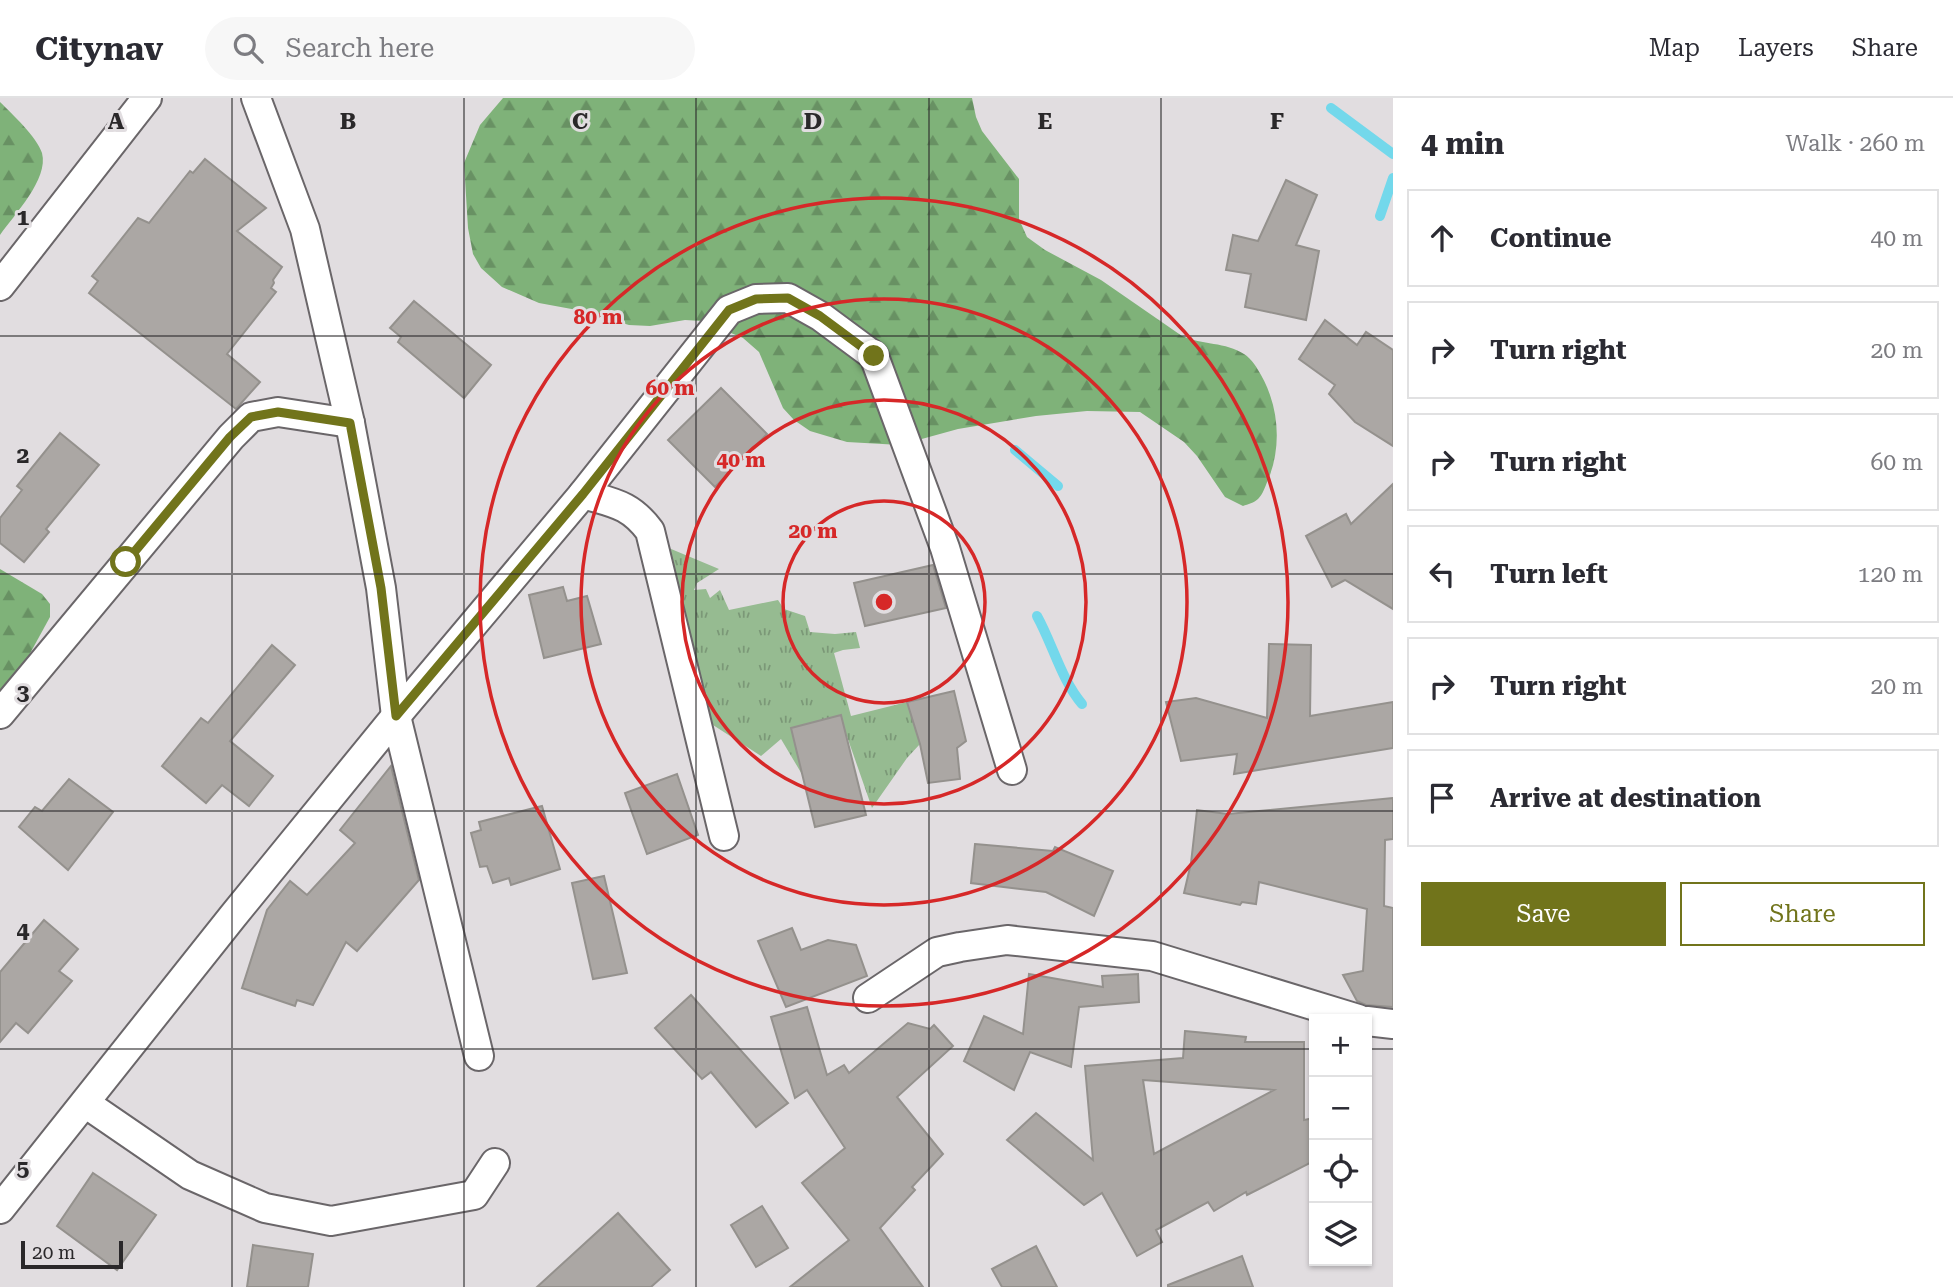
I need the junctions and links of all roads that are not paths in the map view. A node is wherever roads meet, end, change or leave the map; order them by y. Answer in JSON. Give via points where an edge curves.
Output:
{"nodes":[{"id":1,"x":147,"y":98,"type":"edge"},
{"id":2,"x":256,"y":98,"type":"edge"},
{"id":3,"x":0,"y":286,"type":"edge"},
{"id":4,"x":350,"y":423,"type":"junction"},
{"id":5,"x":583,"y":494,"type":"junction"},
{"id":6,"x":0,"y":714,"type":"edge"},
{"id":7,"x":396,"y":716,"type":"junction"},
{"id":8,"x":1012,"y":770,"type":"dead end"},
{"id":9,"x":724,"y":836,"type":"dead end"},
{"id":10,"x":867,"y":998,"type":"dead end"},
{"id":11,"x":1341,"y":1014,"type":"edge"},
{"id":12,"x":1372,"y":1022,"type":"edge"},
{"id":13,"x":1393,"y":1024,"type":"edge"},
{"id":14,"x":479,"y":1056,"type":"dead end"},
{"id":15,"x":85,"y":1102,"type":"junction"},
{"id":16,"x":495,"y":1163,"type":"dead end"},
{"id":17,"x":0,"y":1209,"type":"edge"}],
"edges":[{"from":1,"to":3,"type":"street"},
{"from":2,"to":4,"type":"street","via":[[304,229]]},
{"from":4,"to":6,"type":"street","via":[[278,412],[251,417]]},
{"from":4,"to":7,"type":"street","via":[[381,588]]},
{"from":5,"to":7,"type":"street"},
{"from":5,"to":8,"type":"street","via":[[729,310],[756,299],[788,298],[820,316],[874,356],[945,548]]},
{"from":5,"to":9,"type":"street","via":[[625,507],[650,531]]},
{"from":7,"to":14,"type":"street"},
{"from":7,"to":15,"type":"street"},
{"from":10,"to":11,"type":"street","via":[[937,952],[1007,940],[1152,956]]},
{"from":12,"to":13,"type":"street"},
{"from":15,"to":16,"type":"street","via":[[190,1175],[265,1208],[331,1221],[474,1195]]},
{"from":15,"to":17,"type":"street"}]}
